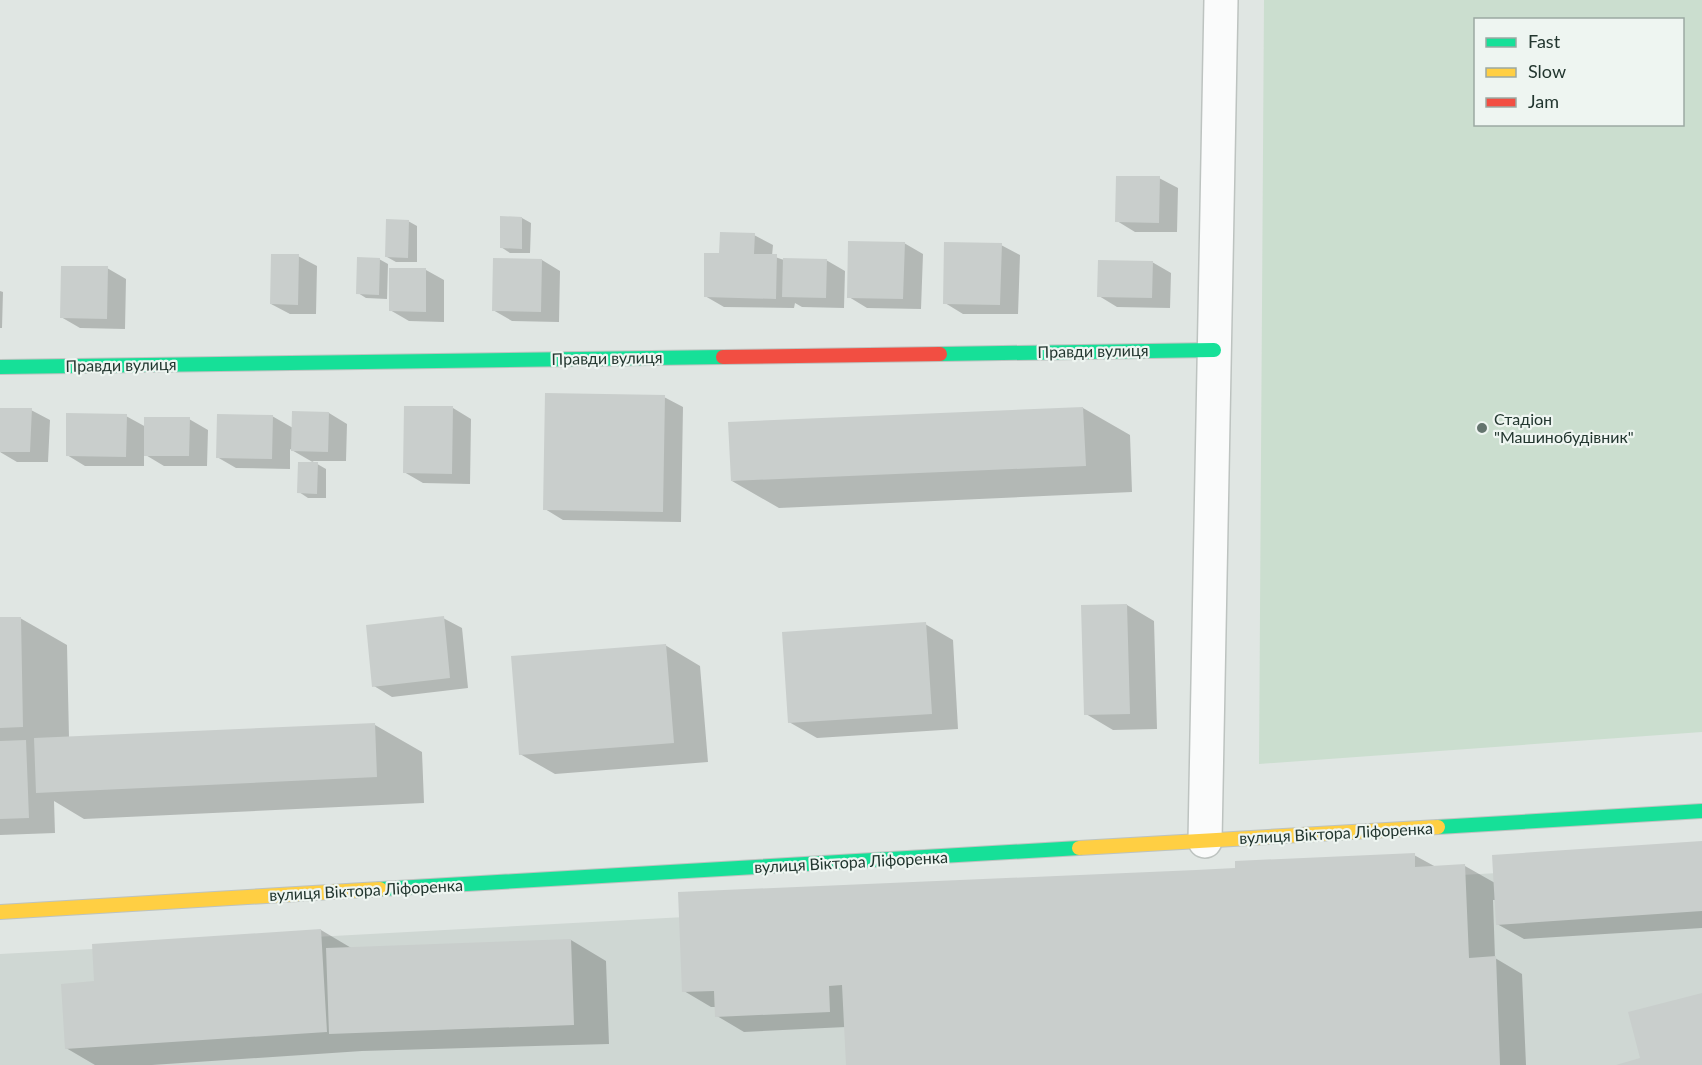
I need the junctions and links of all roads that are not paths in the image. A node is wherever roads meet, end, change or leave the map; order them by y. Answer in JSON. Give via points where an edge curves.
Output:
{"nodes":[{"id":1,"x":1221,"y":0,"type":"edge"},
{"id":2,"x":1215,"y":350,"type":"junction"},
{"id":3,"x":0,"y":367,"type":"edge"},
{"id":4,"x":1702,"y":811,"type":"edge"},
{"id":5,"x":1204,"y":841,"type":"junction"},
{"id":6,"x":0,"y":912,"type":"edge"}],
"edges":[{"from":1,"to":2,"type":"street"},
{"from":2,"to":3,"type":"street","name":"Правди вулиця"},
{"from":2,"to":5,"type":"street"},
{"from":4,"to":5,"type":"street","name":"вулиця Віктора Ліфоренка"},
{"from":5,"to":6,"type":"street","name":"вулиця Віктора Ліфоренка"}]}
